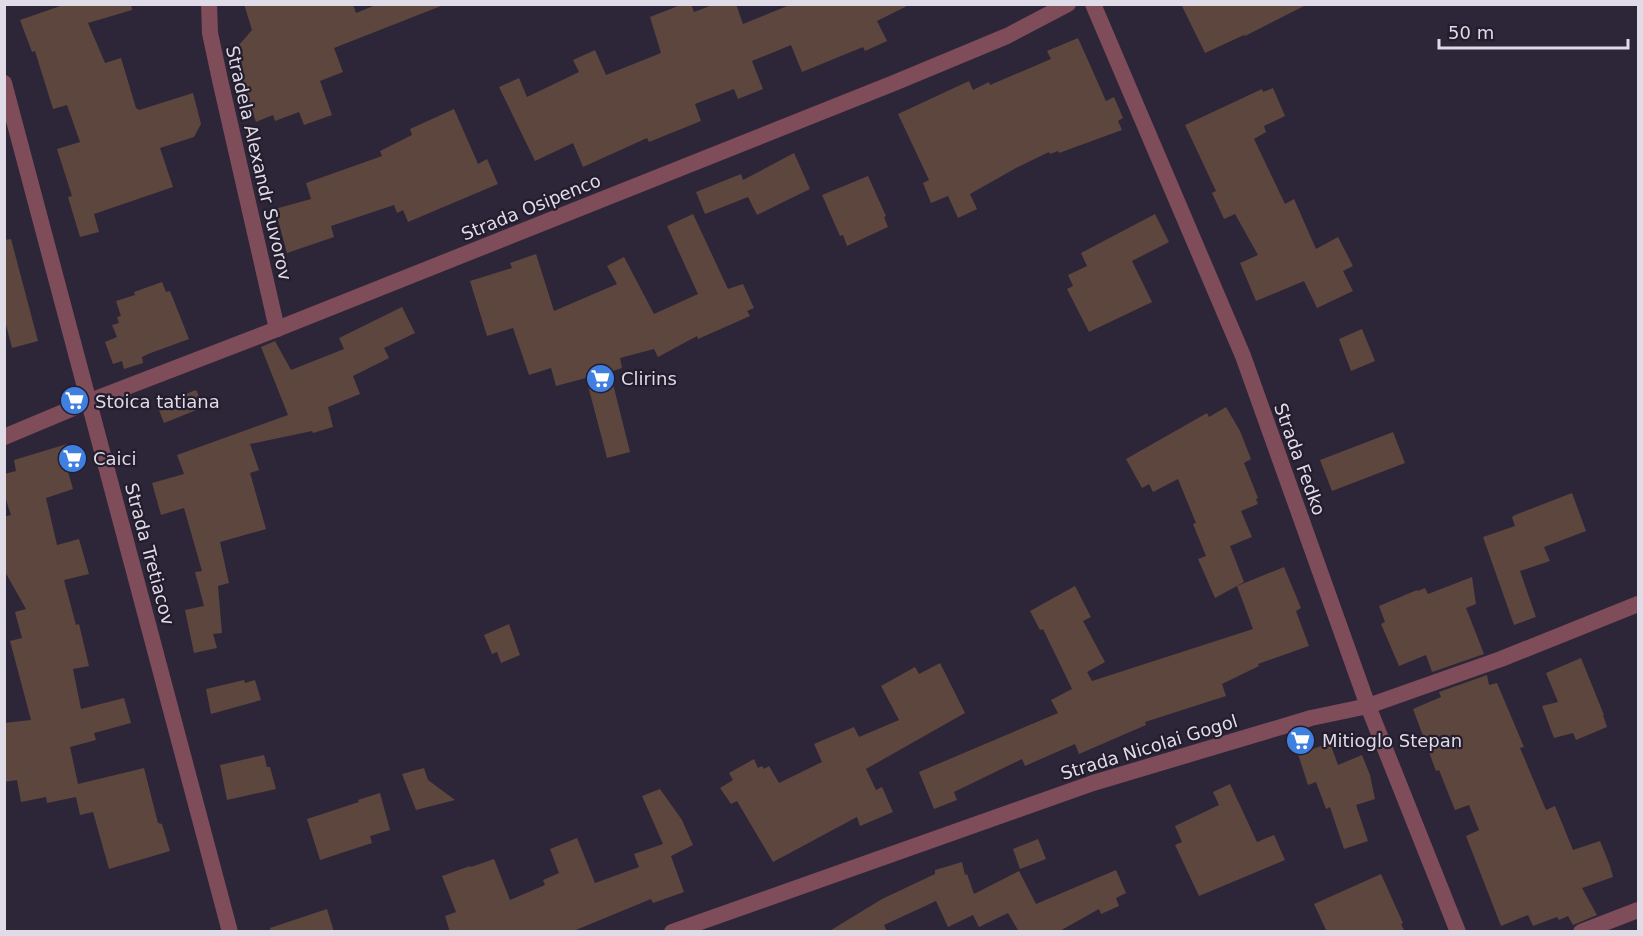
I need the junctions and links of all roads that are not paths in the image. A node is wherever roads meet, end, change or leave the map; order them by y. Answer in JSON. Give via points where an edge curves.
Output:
{"nodes":[{"id":1,"x":209,"y":4,"type":"edge"},
{"id":2,"x":1068,"y":4,"type":"edge"},
{"id":3,"x":1093,"y":4,"type":"edge"},
{"id":4,"x":4,"y":83,"type":"edge"},
{"id":5,"x":277,"y":329,"type":"junction"},
{"id":6,"x":90,"y":401,"type":"junction"},
{"id":7,"x":4,"y":437,"type":"edge"},
{"id":8,"x":1638,"y":604,"type":"edge"},
{"id":9,"x":1368,"y":706,"type":"junction"},
{"id":10,"x":1638,"y":910,"type":"edge"},
{"id":11,"x":230,"y":932,"type":"edge"},
{"id":12,"x":672,"y":932,"type":"edge"},
{"id":13,"x":1458,"y":932,"type":"edge"},
{"id":14,"x":1581,"y":932,"type":"edge"}],
"edges":[{"from":1,"to":5,"type":"street","name":"Stradela Alexandr Suvorov","via":[[210,33]]},
{"from":2,"to":5,"type":"street","name":"Strada Osipenco","via":[[1007,36],[894,83]]},
{"from":3,"to":9,"type":"street","name":"Strada Fedko","via":[[1243,356]]},
{"from":4,"to":6,"type":"street","name":"Strada Tretiacov"},
{"from":5,"to":6,"type":"street","name":"Strada Osipenco"},
{"from":6,"to":7,"type":"street","name":"Strada Osipenco"},
{"from":6,"to":11,"type":"street","name":"Strada Tretiacov"},
{"from":8,"to":9,"type":"street","name":"Strada Nicolai Gogol"},
{"from":9,"to":12,"type":"street","name":"Strada Nicolai Gogol","via":[[1311,718],[1094,783]]},
{"from":9,"to":13,"type":"street","name":"Strada Fedko"},
{"from":10,"to":14,"type":"street"}]}
